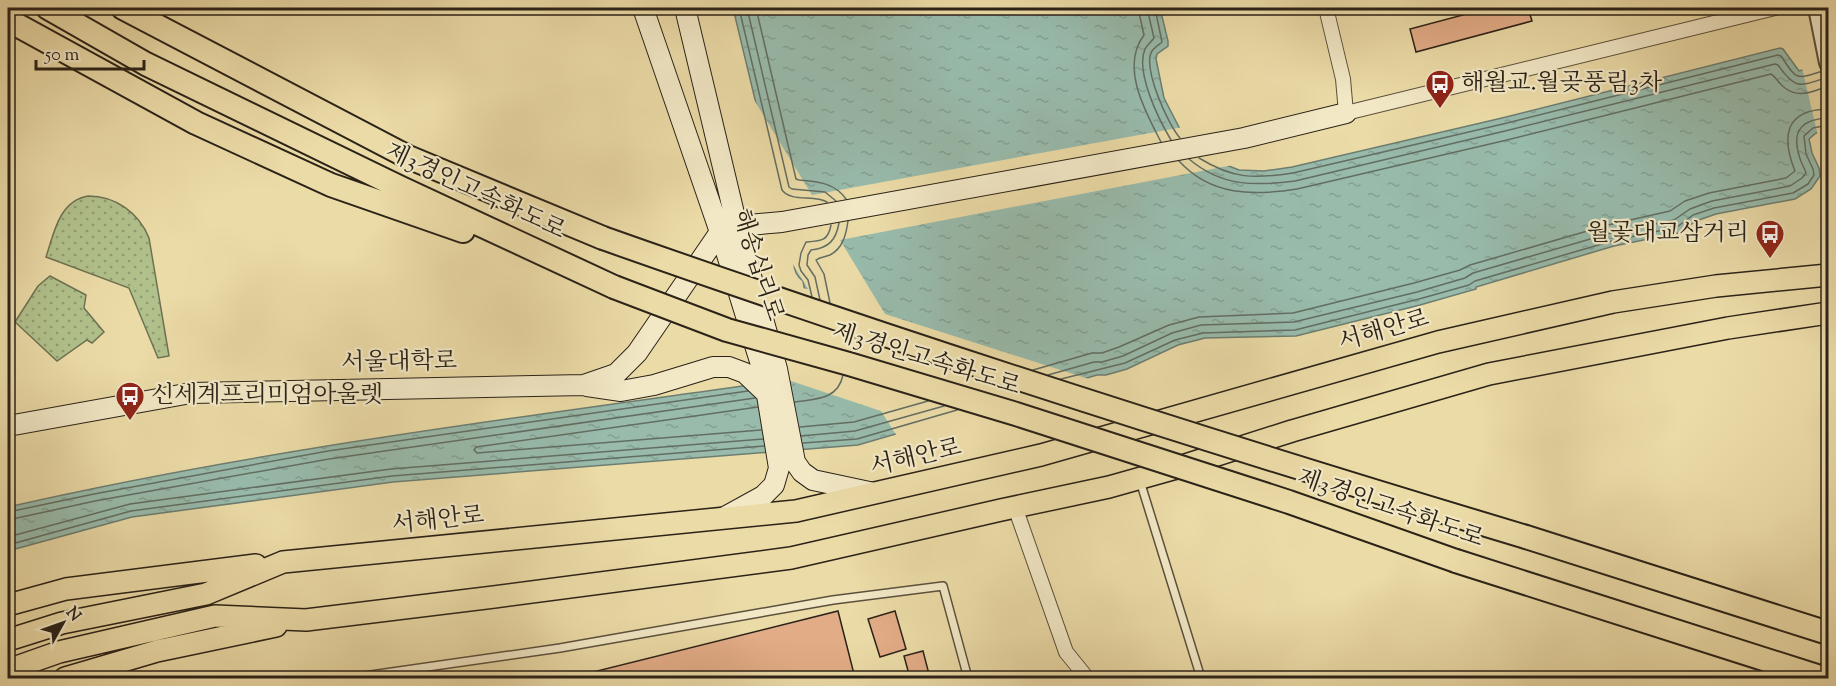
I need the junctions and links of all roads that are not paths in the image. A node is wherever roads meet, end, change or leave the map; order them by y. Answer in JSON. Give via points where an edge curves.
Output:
{"nodes":[{"id":1,"x":48,"y":8,"type":"edge"},
{"id":2,"x":123,"y":8,"type":"edge"},
{"id":3,"x":643,"y":8,"type":"edge"},
{"id":4,"x":685,"y":8,"type":"edge"},
{"id":5,"x":1326,"y":8,"type":"edge"},
{"id":6,"x":1775,"y":8,"type":"edge"},
{"id":7,"x":1817,"y":8,"type":"edge"},
{"id":8,"x":8,"y":20,"type":"edge"},
{"id":9,"x":1827,"y":56,"type":"edge"},
{"id":10,"x":1346,"y":113,"type":"junction"},
{"id":11,"x":728,"y":229,"type":"junction"},
{"id":12,"x":577,"y":270,"type":"junction"},
{"id":13,"x":1828,"y":275,"type":"edge"},
{"id":14,"x":1828,"y":313,"type":"edge"},
{"id":15,"x":584,"y":385,"type":"junction"},
{"id":16,"x":767,"y":394,"type":"junction"},
{"id":17,"x":8,"y":426,"type":"edge"},
{"id":18,"x":1139,"y":479,"type":"junction"},
{"id":19,"x":877,"y":494,"type":"junction"},
{"id":20,"x":1015,"y":507,"type":"junction"},
{"id":21,"x":723,"y":518,"type":"junction"},
{"id":22,"x":283,"y":562,"type":"junction"},
{"id":23,"x":8,"y":606,"type":"edge"},
{"id":24,"x":306,"y":620,"type":"junction"},
{"id":25,"x":1828,"y":633,"type":"edge"},
{"id":26,"x":8,"y":640,"type":"edge"},
{"id":27,"x":8,"y":670,"type":"edge"},
{"id":28,"x":64,"y":678,"type":"edge"},
{"id":29,"x":350,"y":678,"type":"edge"},
{"id":30,"x":968,"y":678,"type":"edge"},
{"id":31,"x":1087,"y":678,"type":"edge"},
{"id":32,"x":1201,"y":678,"type":"edge"},
{"id":33,"x":1823,"y":678,"type":"edge"}],
"edges":[{"from":1,"to":12,"type":"highway","name":"제3경인고속화도로","via":[[146,64]]},
{"from":2,"to":25,"type":"highway","name":"제3경인고속화도로","bridge":true,"via":[[408,158],[603,238],[1028,383]]},
{"from":3,"to":11,"type":"main road","name":"해송십리로"},
{"from":4,"to":11,"type":"main road","name":"해송십리로"},
{"from":5,"to":10,"type":"street","via":[[1343,79]]},
{"from":6,"to":10,"type":"street"},
{"from":7,"to":9,"type":"street"},
{"from":8,"to":12,"type":"highway","via":[[196,123],[331,185]]},
{"from":10,"to":11,"type":"main road","via":[[1244,138]]},
{"from":11,"to":15,"type":"main road","name":"서울대학로","via":[[637,353],[616,374]]},
{"from":11,"to":16,"type":"main road","name":"해송십리로"},
{"from":11,"to":19,"type":"main road","name":"해송십리로","via":[[777,369],[795,462],[813,480]]},
{"from":12,"to":33,"type":"highway","name":"제3경인고속화도로","bridge":true,"via":[[726,330],[1027,418]]},
{"from":13,"to":19,"type":"main road","name":"서해안로","via":[[1716,286],[1613,302],[1438,342],[1041,455]]},
{"from":14,"to":18,"type":"main road","via":[[1489,374]]},
{"from":15,"to":16,"type":"main road","via":[[621,391],[713,367],[745,373]]},
{"from":15,"to":17,"type":"main road","name":"서울대학로","via":[[191,393]]},
{"from":16,"to":21,"type":"main road","name":"해송십리로","via":[[779,468],[774,485],[763,496]]},
{"from":18,"to":20,"type":"main road"},
{"from":18,"to":32,"type":"lane"},
{"from":19,"to":21,"type":"main road","name":"서해안로","via":[[796,511]]},
{"from":20,"to":24,"type":"main road","via":[[791,558]]},
{"from":20,"to":31,"type":"street","via":[[1066,652]]},
{"from":21,"to":22,"type":"main road","name":"서해안로"},
{"from":22,"to":23,"type":"main road","via":[[66,589]]},
{"from":22,"to":26,"type":"main road","name":"서해안로","via":[[206,594],[62,623]]},
{"from":24,"to":27,"type":"main road","via":[[216,616],[59,652]]},
{"from":24,"to":28,"type":"main road","via":[[157,651]]},
{"from":29,"to":30,"type":"lane","via":[[560,648],[833,600],[943,586]]}]}
